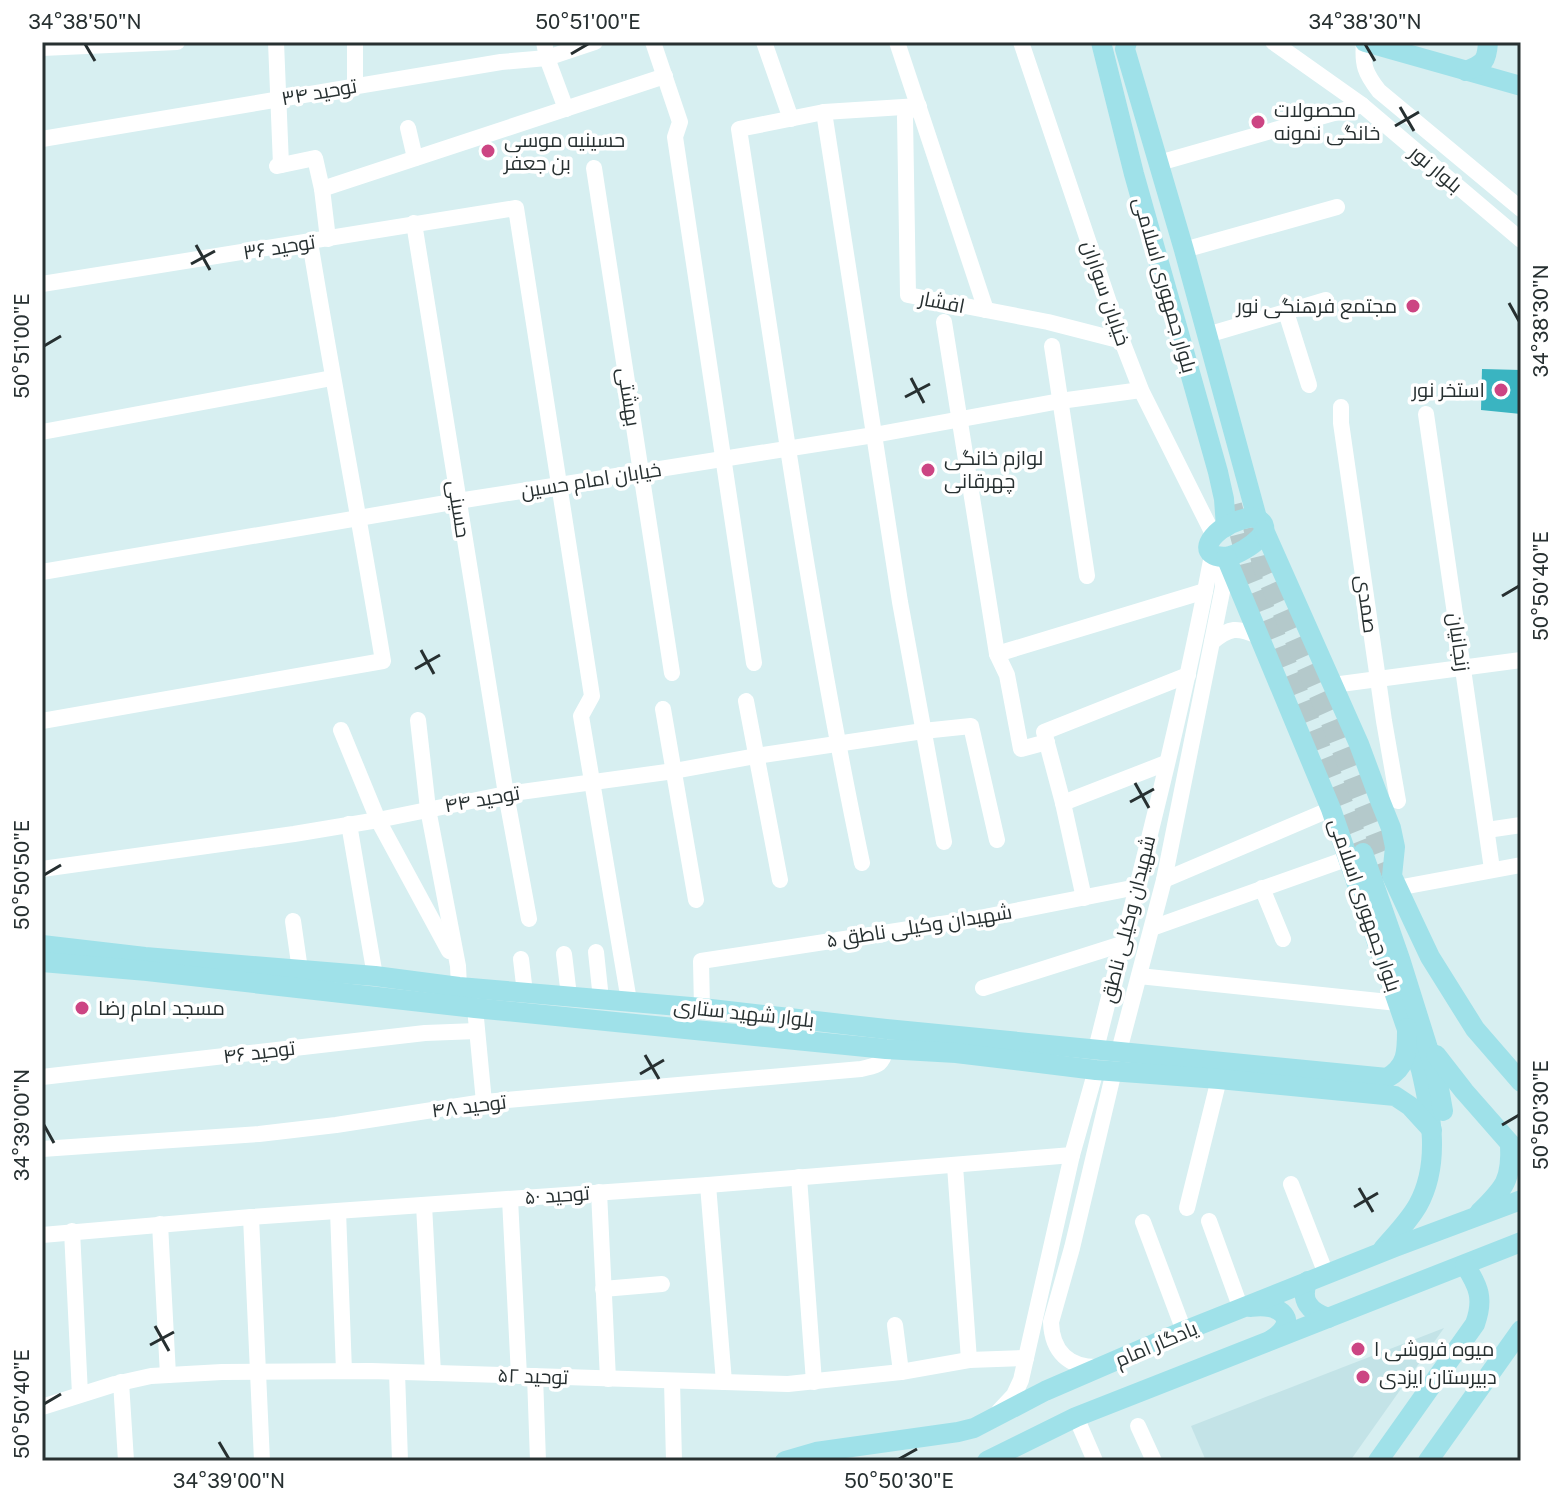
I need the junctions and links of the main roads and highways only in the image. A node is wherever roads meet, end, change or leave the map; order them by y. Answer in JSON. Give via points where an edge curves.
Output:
{"nodes":[{"id":1,"x":1101,"y":42,"type":"edge"},
{"id":2,"x":1365,"y":42,"type":"edge"},
{"id":3,"x":1488,"y":42,"type":"edge"},
{"id":4,"x":1126,"y":44,"type":"edge"},
{"id":5,"x":1466,"y":71,"type":"junction"},
{"id":6,"x":1521,"y":86,"type":"edge"},
{"id":7,"x":1251,"y":490,"type":"junction"},
{"id":8,"x":1224,"y":499,"type":"junction"},
{"id":9,"x":1261,"y":524,"type":"junction"},
{"id":10,"x":1220,"y":546,"type":"junction"},
{"id":11,"x":1280,"y":565,"type":"junction"},
{"id":12,"x":1238,"y":589,"type":"junction"},
{"id":13,"x":1356,"y":855,"type":"junction"},
{"id":14,"x":42,"y":945,"type":"edge"},
{"id":15,"x":42,"y":962,"type":"edge"},
{"id":16,"x":1407,"y":1028,"type":"junction"},
{"id":17,"x":886,"y":1039,"type":"junction"},
{"id":18,"x":1425,"y":1039,"type":"junction"},
{"id":19,"x":1106,"y":1060,"type":"junction"},
{"id":20,"x":1521,"y":1082,"type":"edge"},
{"id":21,"x":1391,"y":1087,"type":"junction"},
{"id":22,"x":1432,"y":1130,"type":"junction"},
{"id":23,"x":1516,"y":1151,"type":"edge"},
{"id":24,"x":1521,"y":1200,"type":"edge"},
{"id":25,"x":1475,"y":1218,"type":"junction"},
{"id":26,"x":1521,"y":1242,"type":"edge"},
{"id":27,"x":1387,"y":1250,"type":"junction"},
{"id":28,"x":1465,"y":1265,"type":"junction"},
{"id":29,"x":1317,"y":1278,"type":"junction"},
{"id":30,"x":1241,"y":1309,"type":"junction"},
{"id":31,"x":1328,"y":1318,"type":"junction"},
{"id":32,"x":1521,"y":1330,"type":"edge"},
{"id":33,"x":1267,"y":1342,"type":"junction"},
{"id":34,"x":785,"y":1461,"type":"edge"},
{"id":35,"x":989,"y":1461,"type":"edge"},
{"id":36,"x":1378,"y":1461,"type":"edge"},
{"id":37,"x":1428,"y":1461,"type":"edge"}],
"edges":[{"from":1,"to":8,"type":"main road","name":"بلوار جمهوری اسلامی"},
{"from":2,"to":5,"type":"main road"},
{"from":3,"to":5,"type":"main road","via":[[1487,57]]},
{"from":4,"to":7,"type":"main road","name":"بلوار جمهوری اسلامی"},
{"from":5,"to":6,"type":"main road"},
{"from":7,"to":8,"type":"main road","via":[[1243,505]]},
{"from":7,"to":9,"type":"main road","name":"بلوار جمهوری اسلامی"},
{"from":8,"to":10,"type":"main road","name":"بلوار جمهوری اسلامی"},
{"from":9,"to":10,"type":"main road","via":[[1246,518]]},
{"from":9,"to":10,"type":"main road","via":[[1261,537],[1243,551]]},
{"from":9,"to":11,"type":"main road","name":"بلوار جمهوری اسلامی"},
{"from":10,"to":12,"type":"main road","name":"بلوار جمهوری اسلامی"},
{"from":11,"to":12,"type":"main road","via":[[1268,558],[1247,562]]},
{"from":11,"to":20,"type":"main road","name":"بلوار جمهوری اسلامی","via":[[1391,828],[1394,882],[1453,995]]},
{"from":12,"to":13,"type":"main road","name":"بلوار جمهوری اسلامی","via":[[1331,809]]},
{"from":13,"to":16,"type":"main road","name":"بلوار جمهوری اسلامی"},
{"from":13,"to":18,"type":"main road","name":"بلوار جمهوری اسلامی","via":[[1400,959]]},
{"from":14,"to":17,"type":"main road","name":"بلوار شهید ستاری","via":[[375,976],[458,977],[525,993],[702,1008]]},
{"from":15,"to":17,"type":"main road","name":"بلوار شهید ستاری","via":[[475,1008]]},
{"from":16,"to":21,"type":"main road","via":[[1407,1049]]},
{"from":16,"to":22,"type":"main road","name":"بلوار جمهوری اسلامی"},
{"from":17,"to":19,"type":"main road","name":"بلوار شهید ستاری","via":[[956,1053]]},
{"from":18,"to":23,"type":"main road"},
{"from":18,"to":27,"type":"main road","name":"بلوار جمهوری اسلامی","via":[[1444,1113],[1443,1173],[1427,1211]]},
{"from":19,"to":21,"type":"main road","name":"بلوار شهید ستاری"},
{"from":19,"to":21,"type":"main road","name":"بلوار شهید ستاری","via":[[1219,1079]]},
{"from":21,"to":22,"type":"main road"},
{"from":22,"to":27,"type":"main road","name":"بلوار جمهوری اسلامی","via":[[1429,1178]]},
{"from":23,"to":25,"type":"main road","via":[[1508,1180]]},
{"from":24,"to":25,"type":"main road","name":"یادگار امام"},
{"from":25,"to":27,"type":"main road","name":"یادگار امام"},
{"from":26,"to":28,"type":"main road","name":"یادگار امام"},
{"from":27,"to":29,"type":"main road","name":"یادگار امام"},
{"from":28,"to":31,"type":"main road","name":"یادگار امام"},
{"from":28,"to":36,"type":"main road","via":[[1480,1294],[1475,1324]]},
{"from":29,"to":30,"type":"main road","name":"یادگار امام"},
{"from":29,"to":31,"type":"main road","via":[[1304,1290],[1305,1299],[1316,1314]]},
{"from":30,"to":33,"type":"main road","via":[[1264,1305],[1280,1310],[1285,1328]]},
{"from":30,"to":34,"type":"main road","name":"یادگار امام","via":[[1045,1391],[974,1428]]},
{"from":31,"to":33,"type":"main road","name":"یادگار امام"},
{"from":32,"to":37,"type":"main road"},
{"from":33,"to":35,"type":"main road","name":"یادگار امام","via":[[1076,1417]]}]}
